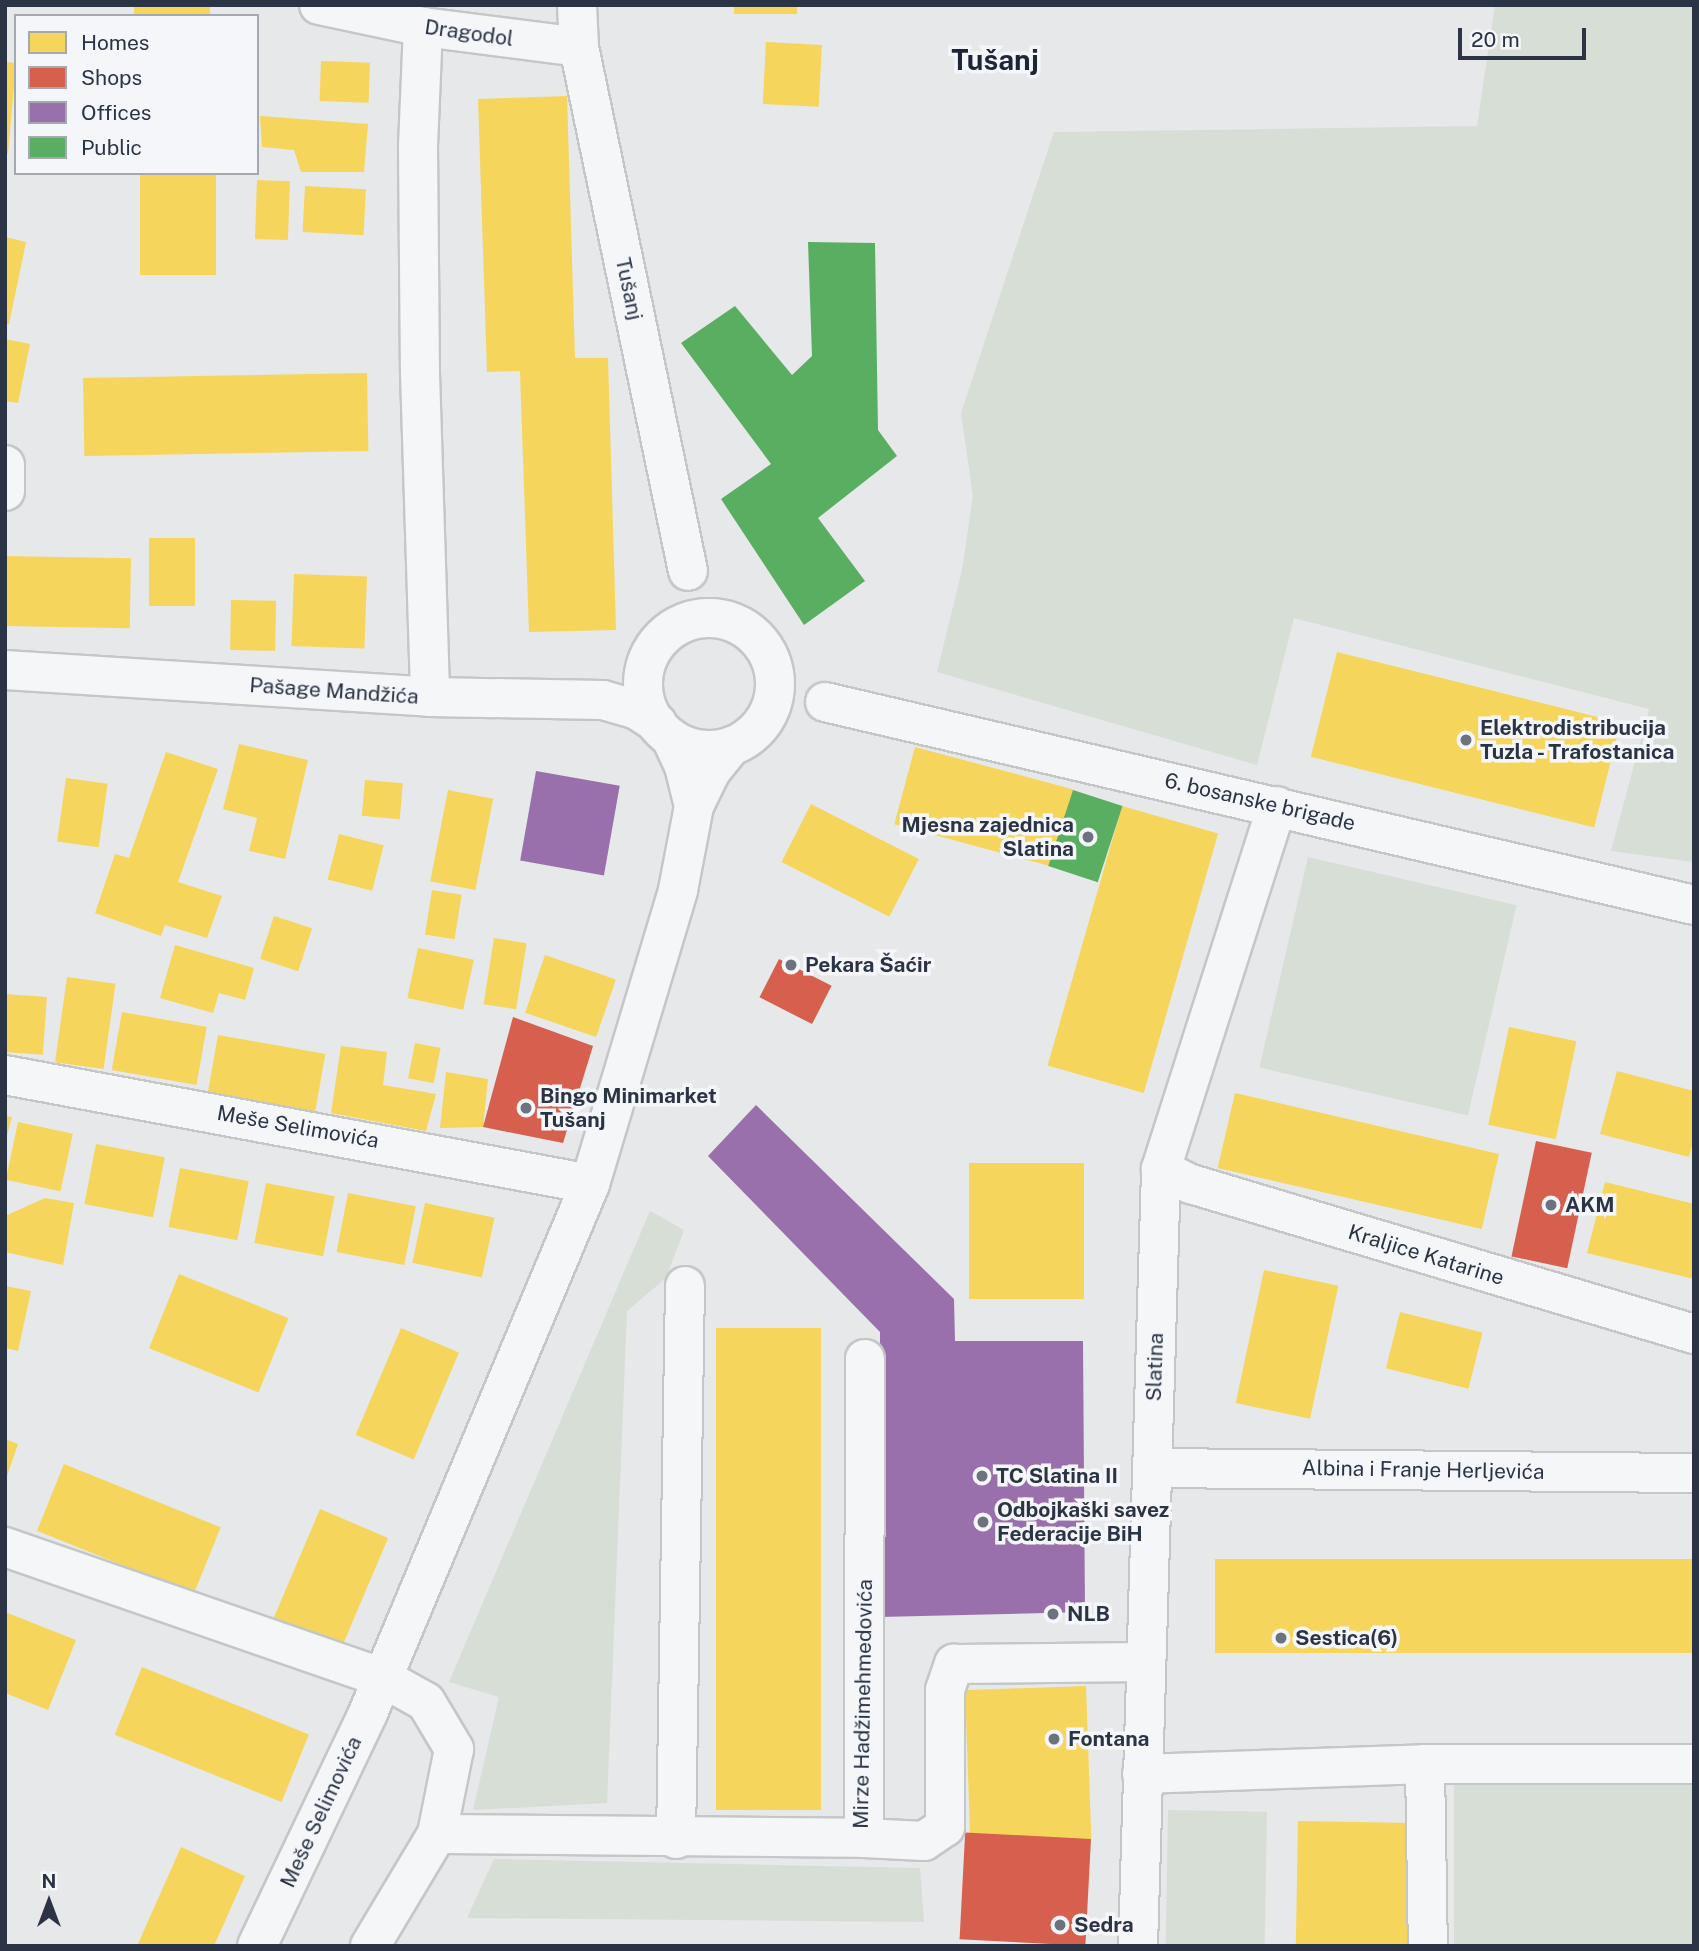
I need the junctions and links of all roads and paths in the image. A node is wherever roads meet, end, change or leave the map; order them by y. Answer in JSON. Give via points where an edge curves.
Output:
{"nodes":[{"id":1,"x":319,"y":5,"type":"edge"},
{"id":2,"x":577,"y":5,"type":"edge"},
{"id":3,"x":423,"y":27,"type":"junction"},
{"id":4,"x":579,"y":47,"type":"junction"},
{"id":5,"x":5,"y":465,"type":"edge"},
{"id":6,"x":5,"y":491,"type":"edge"},
{"id":7,"x":688,"y":571,"type":"junction"},
{"id":8,"x":729,"y":621,"type":"junction"},
{"id":9,"x":670,"y":631,"type":"junction"},
{"id":10,"x":772,"y":662,"type":"junction"},
{"id":11,"x":5,"y":670,"type":"edge"},
{"id":12,"x":430,"y":697,"type":"junction"},
{"id":13,"x":825,"y":702,"type":"junction"},
{"id":14,"x":764,"y":721,"type":"junction"},
{"id":15,"x":664,"y":730,"type":"junction"},
{"id":16,"x":731,"y":746,"type":"junction"},
{"id":17,"x":694,"y":806,"type":"junction"},
{"id":18,"x":1277,"y":806,"type":"junction"},
{"id":19,"x":1694,"y":905,"type":"edge"},
{"id":20,"x":5,"y":1075,"type":"edge"},
{"id":21,"x":1161,"y":1169,"type":"junction"},
{"id":22,"x":590,"y":1184,"type":"junction"},
{"id":23,"x":685,"y":1286,"type":"dead end"},
{"id":24,"x":1694,"y":1334,"type":"edge"},
{"id":25,"x":865,"y":1359,"type":"dead end"},
{"id":26,"x":1152,"y":1468,"type":"junction"},
{"id":27,"x":1694,"y":1473,"type":"edge"},
{"id":28,"x":5,"y":1547,"type":"edge"},
{"id":29,"x":1146,"y":1662,"type":"junction"},
{"id":30,"x":383,"y":1678,"type":"junction"},
{"id":31,"x":1425,"y":1764,"type":"junction"},
{"id":32,"x":1694,"y":1764,"type":"edge"},
{"id":33,"x":1142,"y":1774,"type":"junction"},
{"id":34,"x":437,"y":1834,"type":"junction"},
{"id":35,"x":864,"y":1838,"type":"junction"},
{"id":36,"x":676,"y":1839,"type":"junction"},
{"id":37,"x":257,"y":1946,"type":"edge"},
{"id":38,"x":370,"y":1946,"type":"edge"},
{"id":39,"x":1139,"y":1946,"type":"edge"},
{"id":40,"x":1428,"y":1946,"type":"edge"}],
"edges":[{"from":1,"to":3,"type":"street","name":"Dragodol"},
{"from":2,"to":4,"type":"street","name":"Tušanj"},
{"from":3,"to":4,"type":"street","name":"Dragodol"},
{"from":3,"to":12,"type":"street","via":[[418,148],[420,373]]},
{"from":4,"to":7,"type":"street","name":"Tušanj"},
{"from":5,"to":6,"type":"street"},
{"from":7,"to":8,"type":"street"},
{"from":7,"to":9,"type":"street","via":[[684,601]]},
{"from":8,"to":9,"type":"street","via":[[688,621]]},
{"from":8,"to":10,"type":"street","via":[[755,637]]},
{"from":9,"to":15,"type":"street","via":[[655,645],[645,674],[647,705]]},
{"from":10,"to":13,"type":"street"},
{"from":10,"to":14,"type":"street","via":[[773,703]]},
{"from":11,"to":12,"type":"street","name":"Pašage Mandžića"},
{"from":12,"to":15,"type":"street","name":"Pašage Mandžića","via":[[603,700],[637,710]]},
{"from":13,"to":14,"type":"street"},
{"from":13,"to":18,"type":"street","name":"6. bosanske brigade"},
{"from":14,"to":16,"type":"street"},
{"from":15,"to":16,"type":"street","via":[[690,747]]},
{"from":15,"to":17,"type":"street","via":[[684,766]]},
{"from":16,"to":17,"type":"street","via":[[711,771]]},
{"from":17,"to":22,"type":"street","name":"Meše Selimovića","via":[[678,890]]},
{"from":18,"to":19,"type":"street","name":"6. bosanske brigade"},
{"from":18,"to":21,"type":"street","name":"Slatina"},
{"from":20,"to":22,"type":"street","name":"Meše Selimovića"},
{"from":21,"to":24,"type":"street","name":"Kraljice Katarine","via":[[1191,1184]]},
{"from":21,"to":26,"type":"street","name":"Slatina"},
{"from":22,"to":30,"type":"street","name":"Meše Selimovića"},
{"from":23,"to":36,"type":"street"},
{"from":25,"to":35,"type":"street","name":"Mirze Hadžimehmedovića"},
{"from":26,"to":27,"type":"street","name":"Albina i Franje Herljevića"},
{"from":26,"to":29,"type":"street","name":"Slatina"},
{"from":28,"to":30,"type":"street"},
{"from":29,"to":33,"type":"street","name":"Slatina"},
{"from":29,"to":35,"type":"street","via":[[954,1664],[944,1690],[944,1827],[924,1841]]},
{"from":30,"to":34,"type":"street","via":[[426,1702],[454,1749]]},
{"from":30,"to":37,"type":"street","name":"Meše Selimovića"},
{"from":31,"to":32,"type":"street"},
{"from":31,"to":33,"type":"street"},
{"from":31,"to":40,"type":"street"},
{"from":33,"to":39,"type":"street","name":"Slatina"},
{"from":34,"to":36,"type":"street","name":"Mirze Hadžimehmedovića"},
{"from":34,"to":38,"type":"street"},
{"from":35,"to":36,"type":"street","name":"Mirze Hadžimehmedovića"}]}
